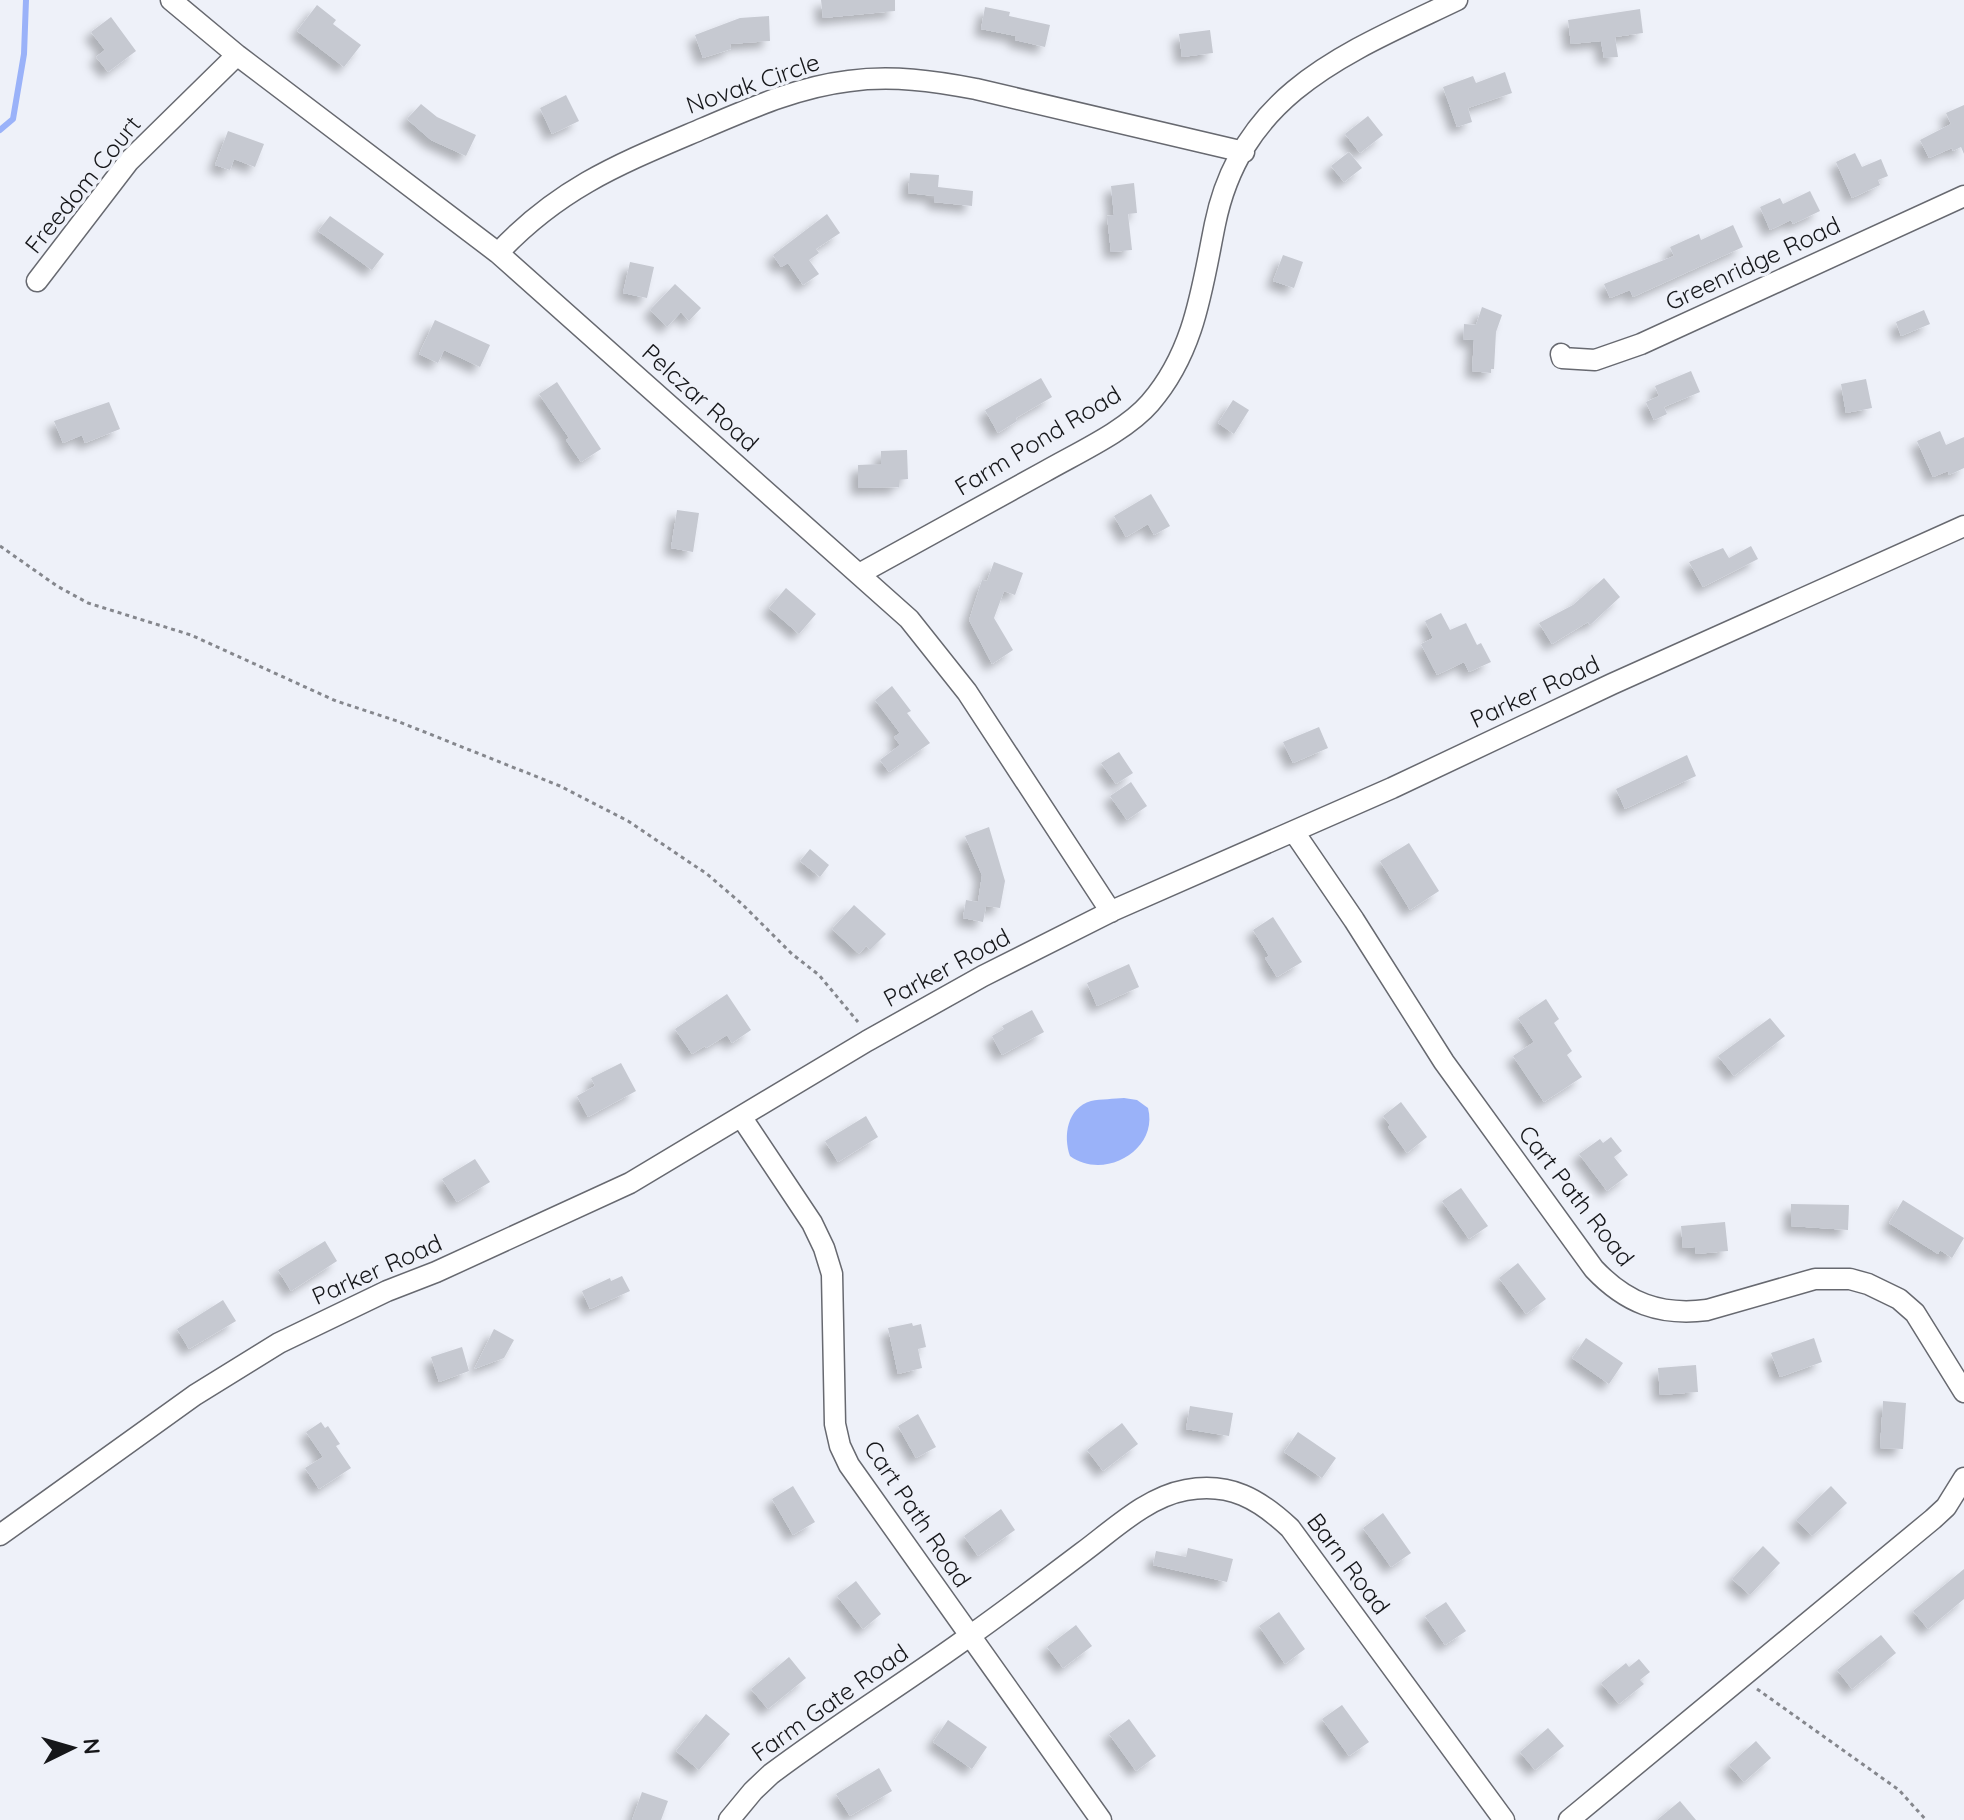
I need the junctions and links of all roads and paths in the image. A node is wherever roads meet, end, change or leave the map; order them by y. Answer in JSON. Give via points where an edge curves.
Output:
{"nodes":[{"id":1,"x":171,"y":0,"type":"edge"},
{"id":2,"x":1457,"y":0,"type":"edge"},
{"id":3,"x":237,"y":55,"type":"junction"},
{"id":4,"x":1244,"y":152,"type":"junction"},
{"id":5,"x":1964,"y":196,"type":"edge"},
{"id":6,"x":498,"y":253,"type":"junction"},
{"id":7,"x":37,"y":281,"type":"dead end"},
{"id":8,"x":1561,"y":354,"type":"dead end"},
{"id":9,"x":1964,"y":526,"type":"edge"},
{"id":10,"x":0,"y":546,"type":"edge"},
{"id":11,"x":859,"y":574,"type":"junction"},
{"id":12,"x":1294,"y":832,"type":"junction"},
{"id":13,"x":1111,"y":912,"type":"junction"},
{"id":14,"x":869,"y":1040,"type":"junction"},
{"id":15,"x":742,"y":1118,"type":"junction"},
{"id":16,"x":1964,"y":1392,"type":"edge"},
{"id":17,"x":1964,"y":1478,"type":"edge"},
{"id":18,"x":0,"y":1535,"type":"edge"},
{"id":19,"x":969,"y":1637,"type":"junction"},
{"id":20,"x":1741,"y":1678,"type":"junction"},
{"id":21,"x":729,"y":1820,"type":"edge"},
{"id":22,"x":1101,"y":1820,"type":"edge"},
{"id":23,"x":1504,"y":1820,"type":"edge"},
{"id":24,"x":1569,"y":1820,"type":"edge"},
{"id":25,"x":1926,"y":1820,"type":"edge"}],
"edges":[{"from":1,"to":3,"type":"street","name":"Pelczar Road"},
{"from":2,"to":4,"type":"street","name":"Farm Pond Road","via":[[1309,76],[1272,111]]},
{"from":3,"to":6,"type":"street","name":"Pelczar Road"},
{"from":3,"to":7,"type":"street","name":"Freedom Court","via":[[129,161]]},
{"from":4,"to":6,"type":"street","name":"Novak Circle","via":[[933,81],[848,81],[791,93],[607,169],[556,200]]},
{"from":4,"to":11,"type":"street","name":"Farm Pond Road","via":[[1216,220],[1186,346],[1148,405],[1100,440]]},
{"from":5,"to":8,"type":"street","name":"Greenridge Road","via":[[1641,344],[1595,360]]},
{"from":6,"to":11,"type":"street","name":"Pelczar Road"},
{"from":9,"to":12,"type":"street","name":"Parker Road"},
{"from":10,"to":14,"type":"path","via":[[88,603],[191,635],[336,701],[560,786],[628,821],[742,904],[836,994]]},
{"from":11,"to":13,"type":"street","name":"Pelczar Road","via":[[928,639]]},
{"from":12,"to":13,"type":"street","name":"Parker Road"},
{"from":12,"to":16,"type":"street","name":"Cart Path Road","via":[[1452,1074],[1606,1282],[1637,1303],[1672,1313],[1707,1310],[1815,1279],[1868,1284],[1915,1313]]},
{"from":13,"to":14,"type":"street","name":"Parker Road"},
{"from":14,"to":15,"type":"street","name":"Parker Road"},
{"from":15,"to":18,"type":"street","name":"Parker Road","via":[[608,1195],[267,1349]]},
{"from":15,"to":19,"type":"street","name":"Cart Path Road","via":[[812,1223],[832,1274],[840,1446],[860,1485]]},
{"from":17,"to":20,"type":"street","via":[[1933,1519]]},
{"from":19,"to":21,"type":"street","name":"Farm Gate Road","via":[[771,1774]]},
{"from":19,"to":22,"type":"street","name":"Cart Path Road"},
{"from":19,"to":23,"type":"street","name":"Barn Road","via":[[1146,1506],[1184,1490],[1204,1488],[1253,1498],[1307,1548]]},
{"from":20,"to":24,"type":"street"},
{"from":20,"to":25,"type":"path","via":[[1899,1790]]}]}
